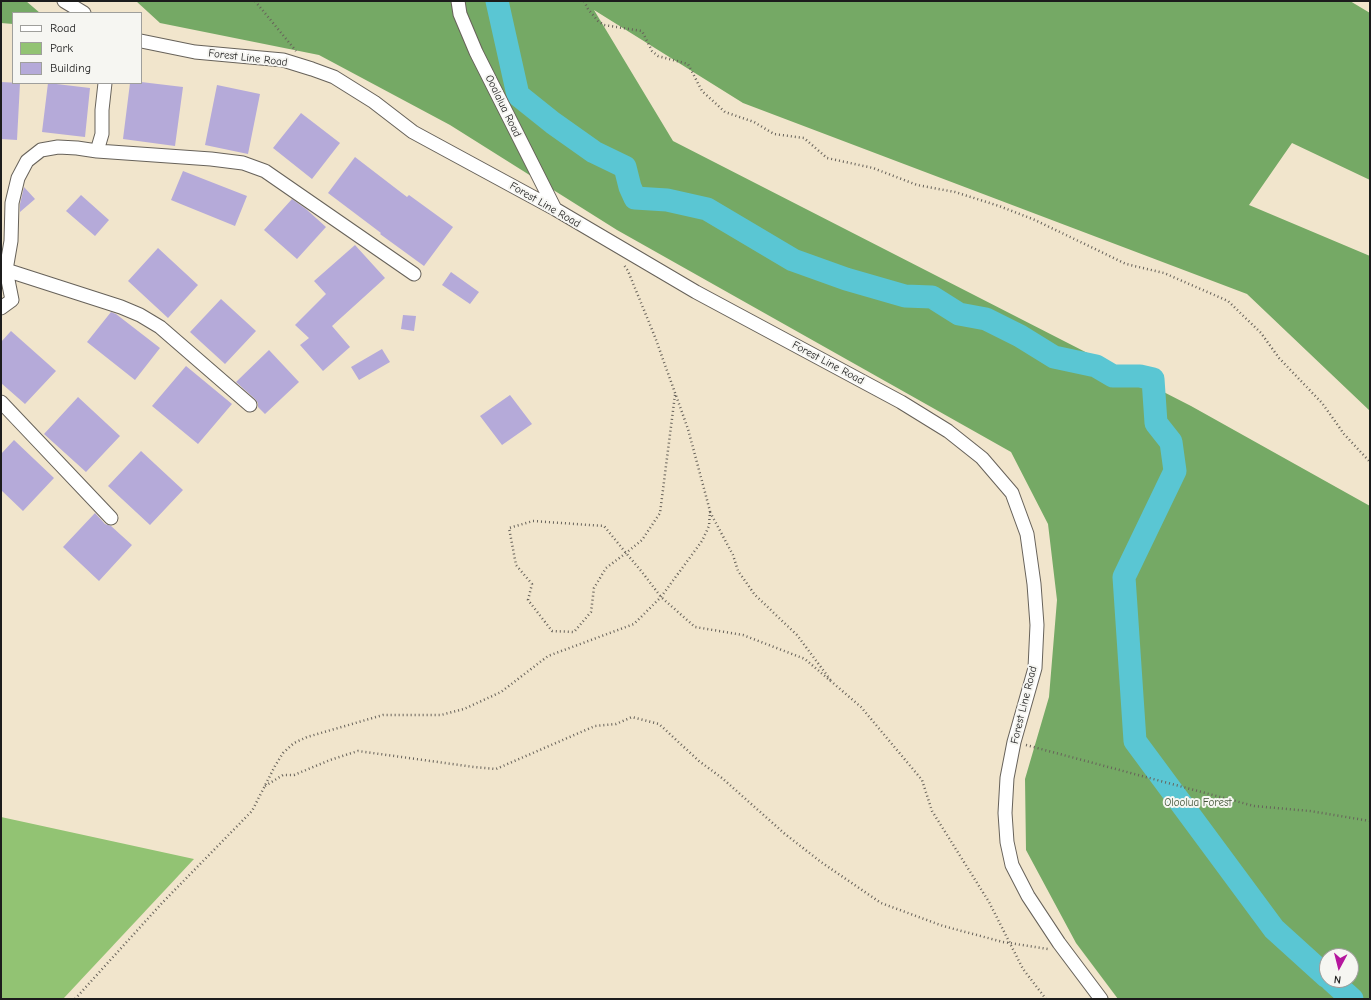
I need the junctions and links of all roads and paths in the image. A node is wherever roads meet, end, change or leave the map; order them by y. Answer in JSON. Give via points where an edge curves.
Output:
{"nodes":[{"id":1,"x":64,"y":1,"type":"edge"},
{"id":2,"x":255,"y":1,"type":"edge"},
{"id":3,"x":458,"y":1,"type":"edge"},
{"id":4,"x":584,"y":1,"type":"edge"},
{"id":5,"x":82,"y":12,"type":"edge"},
{"id":6,"x":142,"y":41,"type":"edge"},
{"id":7,"x":311,"y":68,"type":"junction"},
{"id":8,"x":105,"y":84,"type":"edge"},
{"id":9,"x":97,"y":152,"type":"junction"},
{"id":10,"x":555,"y":210,"type":"junction"},
{"id":11,"x":620,"y":259,"type":"dead end"},
{"id":12,"x":6,"y":270,"type":"junction"},
{"id":13,"x":414,"y":274,"type":"dead end"},
{"id":14,"x":1,"y":308,"type":"edge"},
{"id":15,"x":675,"y":395,"type":"junction"},
{"id":16,"x":1,"y":402,"type":"edge"},
{"id":17,"x":250,"y":405,"type":"dead end"},
{"id":18,"x":1370,"y":462,"type":"edge"},
{"id":19,"x":710,"y":511,"type":"junction"},
{"id":20,"x":110,"y":518,"type":"dead end"},
{"id":21,"x":626,"y":553,"type":"junction"},
{"id":22,"x":661,"y":597,"type":"junction"},
{"id":23,"x":835,"y":685,"type":"junction"},
{"id":24,"x":1014,"y":742,"type":"junction"},
{"id":25,"x":265,"y":786,"type":"junction"},
{"id":26,"x":1370,"y":821,"type":"edge"},
{"id":27,"x":1010,"y":943,"type":"junction"},
{"id":28,"x":1066,"y":952,"type":"junction"},
{"id":29,"x":75,"y":999,"type":"edge"},
{"id":30,"x":1046,"y":999,"type":"edge"},
{"id":31,"x":1101,"y":999,"type":"edge"}],
"edges":[{"from":1,"to":5,"type":"street"},
{"from":2,"to":7,"type":"path"},
{"from":3,"to":10,"type":"street","name":"Ooalalua Road","via":[[460,14],[476,52]]},
{"from":4,"to":18,"type":"path","via":[[598,21],[604,25],[642,31],[652,51],[658,56],[688,64],[702,91],[724,112],[754,122],[774,134],[804,138],[828,158],[873,168],[917,184],[955,192],[999,206],[1035,220],[1126,264],[1164,273],[1228,300],[1261,333],[1279,358],[1322,403],[1344,434]]},
{"from":6,"to":7,"type":"street","name":"Forest Line Road","via":[[195,52],[283,60]]},
{"from":7,"to":10,"type":"street","name":"Forest Line Road","via":[[334,77],[374,102],[413,132]]},
{"from":8,"to":9,"type":"street","via":[[102,134]]},
{"from":9,"to":12,"type":"street","via":[[58,147],[41,150],[27,161],[18,178],[12,203],[11,241]]},
{"from":9,"to":13,"type":"street","via":[[211,159],[243,163],[265,171]]},
{"from":10,"to":24,"type":"street","name":"Forest Line Road","via":[[696,292],[901,402],[948,431],[982,458],[1012,493],[1027,534],[1034,584],[1037,625],[1035,668]]},
{"from":11,"to":15,"type":"path","via":[[628,271],[655,337]]},
{"from":12,"to":14,"type":"street","via":[[12,300]]},
{"from":12,"to":17,"type":"street","via":[[140,315],[160,327]]},
{"from":15,"to":19,"type":"path","via":[[688,429]]},
{"from":15,"to":21,"type":"path","via":[[660,513],[642,540]]},
{"from":16,"to":20,"type":"street"},
{"from":19,"to":22,"type":"path","via":[[702,541]]},
{"from":19,"to":23,"type":"path","via":[[733,555],[738,571],[755,595],[797,635]]},
{"from":21,"to":21,"type":"path","via":[[604,526],[533,521],[509,528],[516,565],[532,584],[528,600],[552,631],[574,632],[591,612],[594,588],[606,568]]},
{"from":21,"to":22,"type":"path"},
{"from":22,"to":23,"type":"path","via":[[695,626],[743,635],[805,659]]},
{"from":22,"to":25,"type":"path","via":[[634,624],[548,656],[501,692],[464,710],[441,714],[383,715],[306,737],[294,743],[284,753]]},
{"from":23,"to":27,"type":"path","via":[[860,707],[922,780],[932,811],[989,902]]},
{"from":24,"to":26,"type":"path","via":[[1254,806],[1310,811]]},
{"from":24,"to":28,"type":"street","name":"Forest Line Road","via":[[1007,778],[1005,813],[1012,865],[1028,896]]},
{"from":25,"to":27,"type":"path","via":[[283,775],[294,775],[358,751],[496,769],[595,726],[616,724],[632,717],[659,724],[785,834],[881,903],[944,926]]},
{"from":25,"to":29,"type":"path","via":[[252,811],[162,903]]},
{"from":27,"to":28,"type":"path"},
{"from":27,"to":30,"type":"path"},
{"from":28,"to":31,"type":"street","name":"Forest Line Road"}]}
